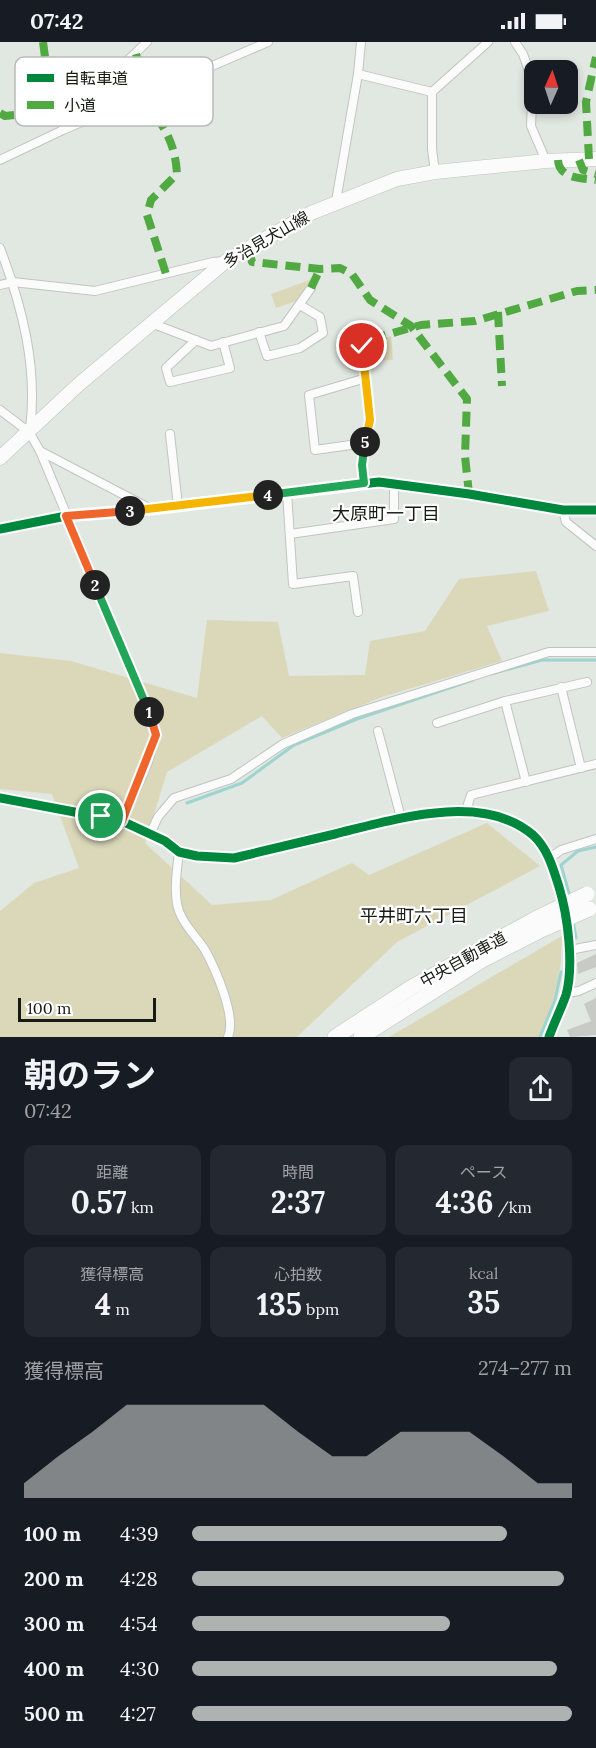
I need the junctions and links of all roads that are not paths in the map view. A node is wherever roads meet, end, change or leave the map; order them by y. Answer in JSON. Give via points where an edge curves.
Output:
{"nodes":[{"id":1,"x":147,"y":42,"type":"edge"},
{"id":2,"x":268,"y":42,"type":"edge"},
{"id":3,"x":361,"y":42,"type":"edge"},
{"id":4,"x":488,"y":42,"type":"edge"},
{"id":5,"x":515,"y":42,"type":"edge"},
{"id":6,"x":131,"y":57,"type":"edge"},
{"id":7,"x":213,"y":66,"type":"edge"},
{"id":8,"x":358,"y":74,"type":"junction"},
{"id":9,"x":432,"y":92,"type":"junction"},
{"id":10,"x":66,"y":126,"type":"edge"},
{"id":11,"x":72,"y":126,"type":"edge"},
{"id":12,"x":63,"y":130,"type":"junction"},
{"id":13,"x":596,"y":159,"type":"edge"},
{"id":14,"x":0,"y":160,"type":"edge"},
{"id":15,"x":546,"y":161,"type":"junction"},
{"id":16,"x":435,"y":172,"type":"junction"},
{"id":17,"x":336,"y":201,"type":"junction"},
{"id":18,"x":0,"y":248,"type":"edge"},
{"id":19,"x":226,"y":261,"type":"junction"},
{"id":20,"x":13,"y":282,"type":"junction"},
{"id":21,"x":0,"y":285,"type":"edge"},
{"id":22,"x":311,"y":288,"type":"dead end"},
{"id":23,"x":300,"y":305,"type":"junction"},
{"id":24,"x":150,"y":322,"type":"junction"},
{"id":25,"x":259,"y":332,"type":"junction"},
{"id":26,"x":196,"y":340,"type":"junction"},
{"id":27,"x":224,"y":342,"type":"junction"},
{"id":28,"x":362,"y":346,"type":"dead end"},
{"id":29,"x":366,"y":378,"type":"junction"},
{"id":30,"x":0,"y":410,"type":"edge"},
{"id":31,"x":29,"y":432,"type":"junction"},
{"id":32,"x":170,"y":434,"type":"dead end"},
{"id":33,"x":365,"y":443,"type":"junction"},
{"id":34,"x":40,"y":451,"type":"junction"},
{"id":35,"x":0,"y":458,"type":"edge"},
{"id":36,"x":364,"y":483,"type":"junction"},
{"id":37,"x":394,"y":484,"type":"junction"},
{"id":38,"x":286,"y":493,"type":"junction"},
{"id":39,"x":178,"y":506,"type":"junction"},
{"id":40,"x":152,"y":509,"type":"junction"},
{"id":41,"x":563,"y":510,"type":"junction"},
{"id":42,"x":596,"y":510,"type":"edge"},
{"id":43,"x":66,"y":516,"type":"junction"},
{"id":44,"x":0,"y":529,"type":"edge"},
{"id":45,"x":290,"y":534,"type":"junction"},
{"id":46,"x":596,"y":546,"type":"edge"},
{"id":47,"x":358,"y":612,"type":"dead end"},
{"id":48,"x":596,"y":652,"type":"edge"},
{"id":49,"x":587,"y":682,"type":"dead end"},
{"id":50,"x":561,"y":687,"type":"junction"},
{"id":51,"x":505,"y":701,"type":"junction"},
{"id":52,"x":437,"y":723,"type":"dead end"},
{"id":53,"x":378,"y":730,"type":"dead end"},
{"id":54,"x":596,"y":764,"type":"edge"},
{"id":55,"x":581,"y":768,"type":"junction"},
{"id":56,"x":526,"y":782,"type":"junction"},
{"id":57,"x":0,"y":798,"type":"edge"},
{"id":58,"x":465,"y":813,"type":"junction"},
{"id":59,"x":401,"y":818,"type":"junction"},
{"id":60,"x":122,"y":821,"type":"junction"},
{"id":61,"x":150,"y":834,"type":"junction"},
{"id":62,"x":596,"y":839,"type":"edge"},
{"id":63,"x":179,"y":852,"type":"junction"},
{"id":64,"x":550,"y":858,"type":"junction"},
{"id":65,"x":592,"y":900,"type":"edge"},
{"id":66,"x":538,"y":924,"type":"junction"},
{"id":67,"x":596,"y":945,"type":"edge"},
{"id":68,"x":570,"y":950,"type":"junction"},
{"id":69,"x":596,"y":983,"type":"edge"},
{"id":70,"x":567,"y":993,"type":"junction"},
{"id":71,"x":228,"y":1037,"type":"edge"},
{"id":72,"x":335,"y":1037,"type":"edge"},
{"id":73,"x":361,"y":1037,"type":"edge"},
{"id":74,"x":549,"y":1037,"type":"edge"}],
"edges":[{"from":1,"to":6,"type":"street"},
{"from":2,"to":7,"type":"street"},
{"from":3,"to":8,"type":"street"},
{"from":4,"to":9,"type":"street"},
{"from":5,"to":15,"type":"street","via":[[533,82],[531,126]]},
{"from":8,"to":9,"type":"street"},
{"from":8,"to":17,"type":"street"},
{"from":9,"to":16,"type":"street"},
{"from":10,"to":12,"type":"street"},
{"from":11,"to":12,"type":"street"},
{"from":12,"to":14,"type":"street"},
{"from":13,"to":15,"type":"main road","name":"多治見犬山線"},
{"from":15,"to":16,"type":"main road","name":"多治見犬山線"},
{"from":16,"to":17,"type":"main road","name":"多治見犬山線","via":[[397,179]]},
{"from":17,"to":19,"type":"main road","name":"多治見犬山線"},
{"from":18,"to":20,"type":"street"},
{"from":19,"to":20,"type":"street","via":[[95,291]]},
{"from":19,"to":24,"type":"main road","name":"多治見犬山線"},
{"from":20,"to":21,"type":"street"},
{"from":20,"to":31,"type":"street","via":[[29,352]]},
{"from":22,"to":23,"type":"street"},
{"from":23,"to":25,"type":"street","via":[[284,326]]},
{"from":23,"to":25,"type":"street","via":[[320,317],[323,333],[300,348],[267,356]]},
{"from":24,"to":26,"type":"street"},
{"from":24,"to":31,"type":"main road","name":"多治見犬山線"},
{"from":25,"to":27,"type":"street"},
{"from":26,"to":27,"type":"street","via":[[210,346]]},
{"from":26,"to":27,"type":"street","via":[[166,368],[170,382],[230,368]]},
{"from":28,"to":29,"type":"street"},
{"from":29,"to":33,"type":"street","via":[[370,420]]},
{"from":29,"to":33,"type":"street","via":[[309,395],[315,450]]},
{"from":30,"to":31,"type":"street"},
{"from":31,"to":34,"type":"street"},
{"from":31,"to":35,"type":"main road","name":"多治見犬山線"},
{"from":32,"to":39,"type":"street"},
{"from":33,"to":36,"type":"street"},
{"from":34,"to":40,"type":"street"},
{"from":34,"to":43,"type":"street"},
{"from":36,"to":37,"type":"street"},
{"from":36,"to":38,"type":"street"},
{"from":37,"to":41,"type":"street"},
{"from":37,"to":45,"type":"street","via":[[394,519]]},
{"from":38,"to":39,"type":"street"},
{"from":38,"to":45,"type":"street"},
{"from":39,"to":40,"type":"street"},
{"from":40,"to":43,"type":"street"},
{"from":41,"to":42,"type":"street"},
{"from":41,"to":46,"type":"street","via":[[566,522]]},
{"from":43,"to":44,"type":"street"},
{"from":43,"to":60,"type":"street","via":[[155,727],[151,751]]},
{"from":45,"to":47,"type":"street","via":[[293,584],[353,576]]},
{"from":48,"to":61,"type":"street","via":[[549,652],[352,714],[283,744],[231,779],[174,798]]},
{"from":49,"to":50,"type":"street"},
{"from":50,"to":51,"type":"street"},
{"from":50,"to":55,"type":"street"},
{"from":51,"to":52,"type":"street"},
{"from":51,"to":56,"type":"street"},
{"from":53,"to":59,"type":"street"},
{"from":54,"to":55,"type":"street"},
{"from":55,"to":56,"type":"street"},
{"from":56,"to":58,"type":"street","via":[[471,795]]},
{"from":57,"to":60,"type":"street"},
{"from":58,"to":59,"type":"street"},
{"from":58,"to":64,"type":"street","via":[[513,822],[533,836]]},
{"from":59,"to":63,"type":"street","via":[[234,858]]},
{"from":60,"to":61,"type":"street"},
{"from":61,"to":63,"type":"street"},
{"from":62,"to":64,"type":"street","via":[[561,850]]},
{"from":63,"to":71,"type":"street","via":[[178,910],[205,950],[219,981],[231,1018]]},
{"from":64,"to":68,"type":"street","via":[[561,894]]},
{"from":65,"to":66,"type":"highway","name":"中央自動車道","bridge":true},
{"from":66,"to":72,"type":"highway","name":"中央自動車道","via":[[412,987]]},
{"from":66,"to":73,"type":"highway","name":"中央自動車道"},
{"from":67,"to":68,"type":"street"},
{"from":68,"to":70,"type":"street"},
{"from":69,"to":70,"type":"street"},
{"from":70,"to":74,"type":"street"}]}
